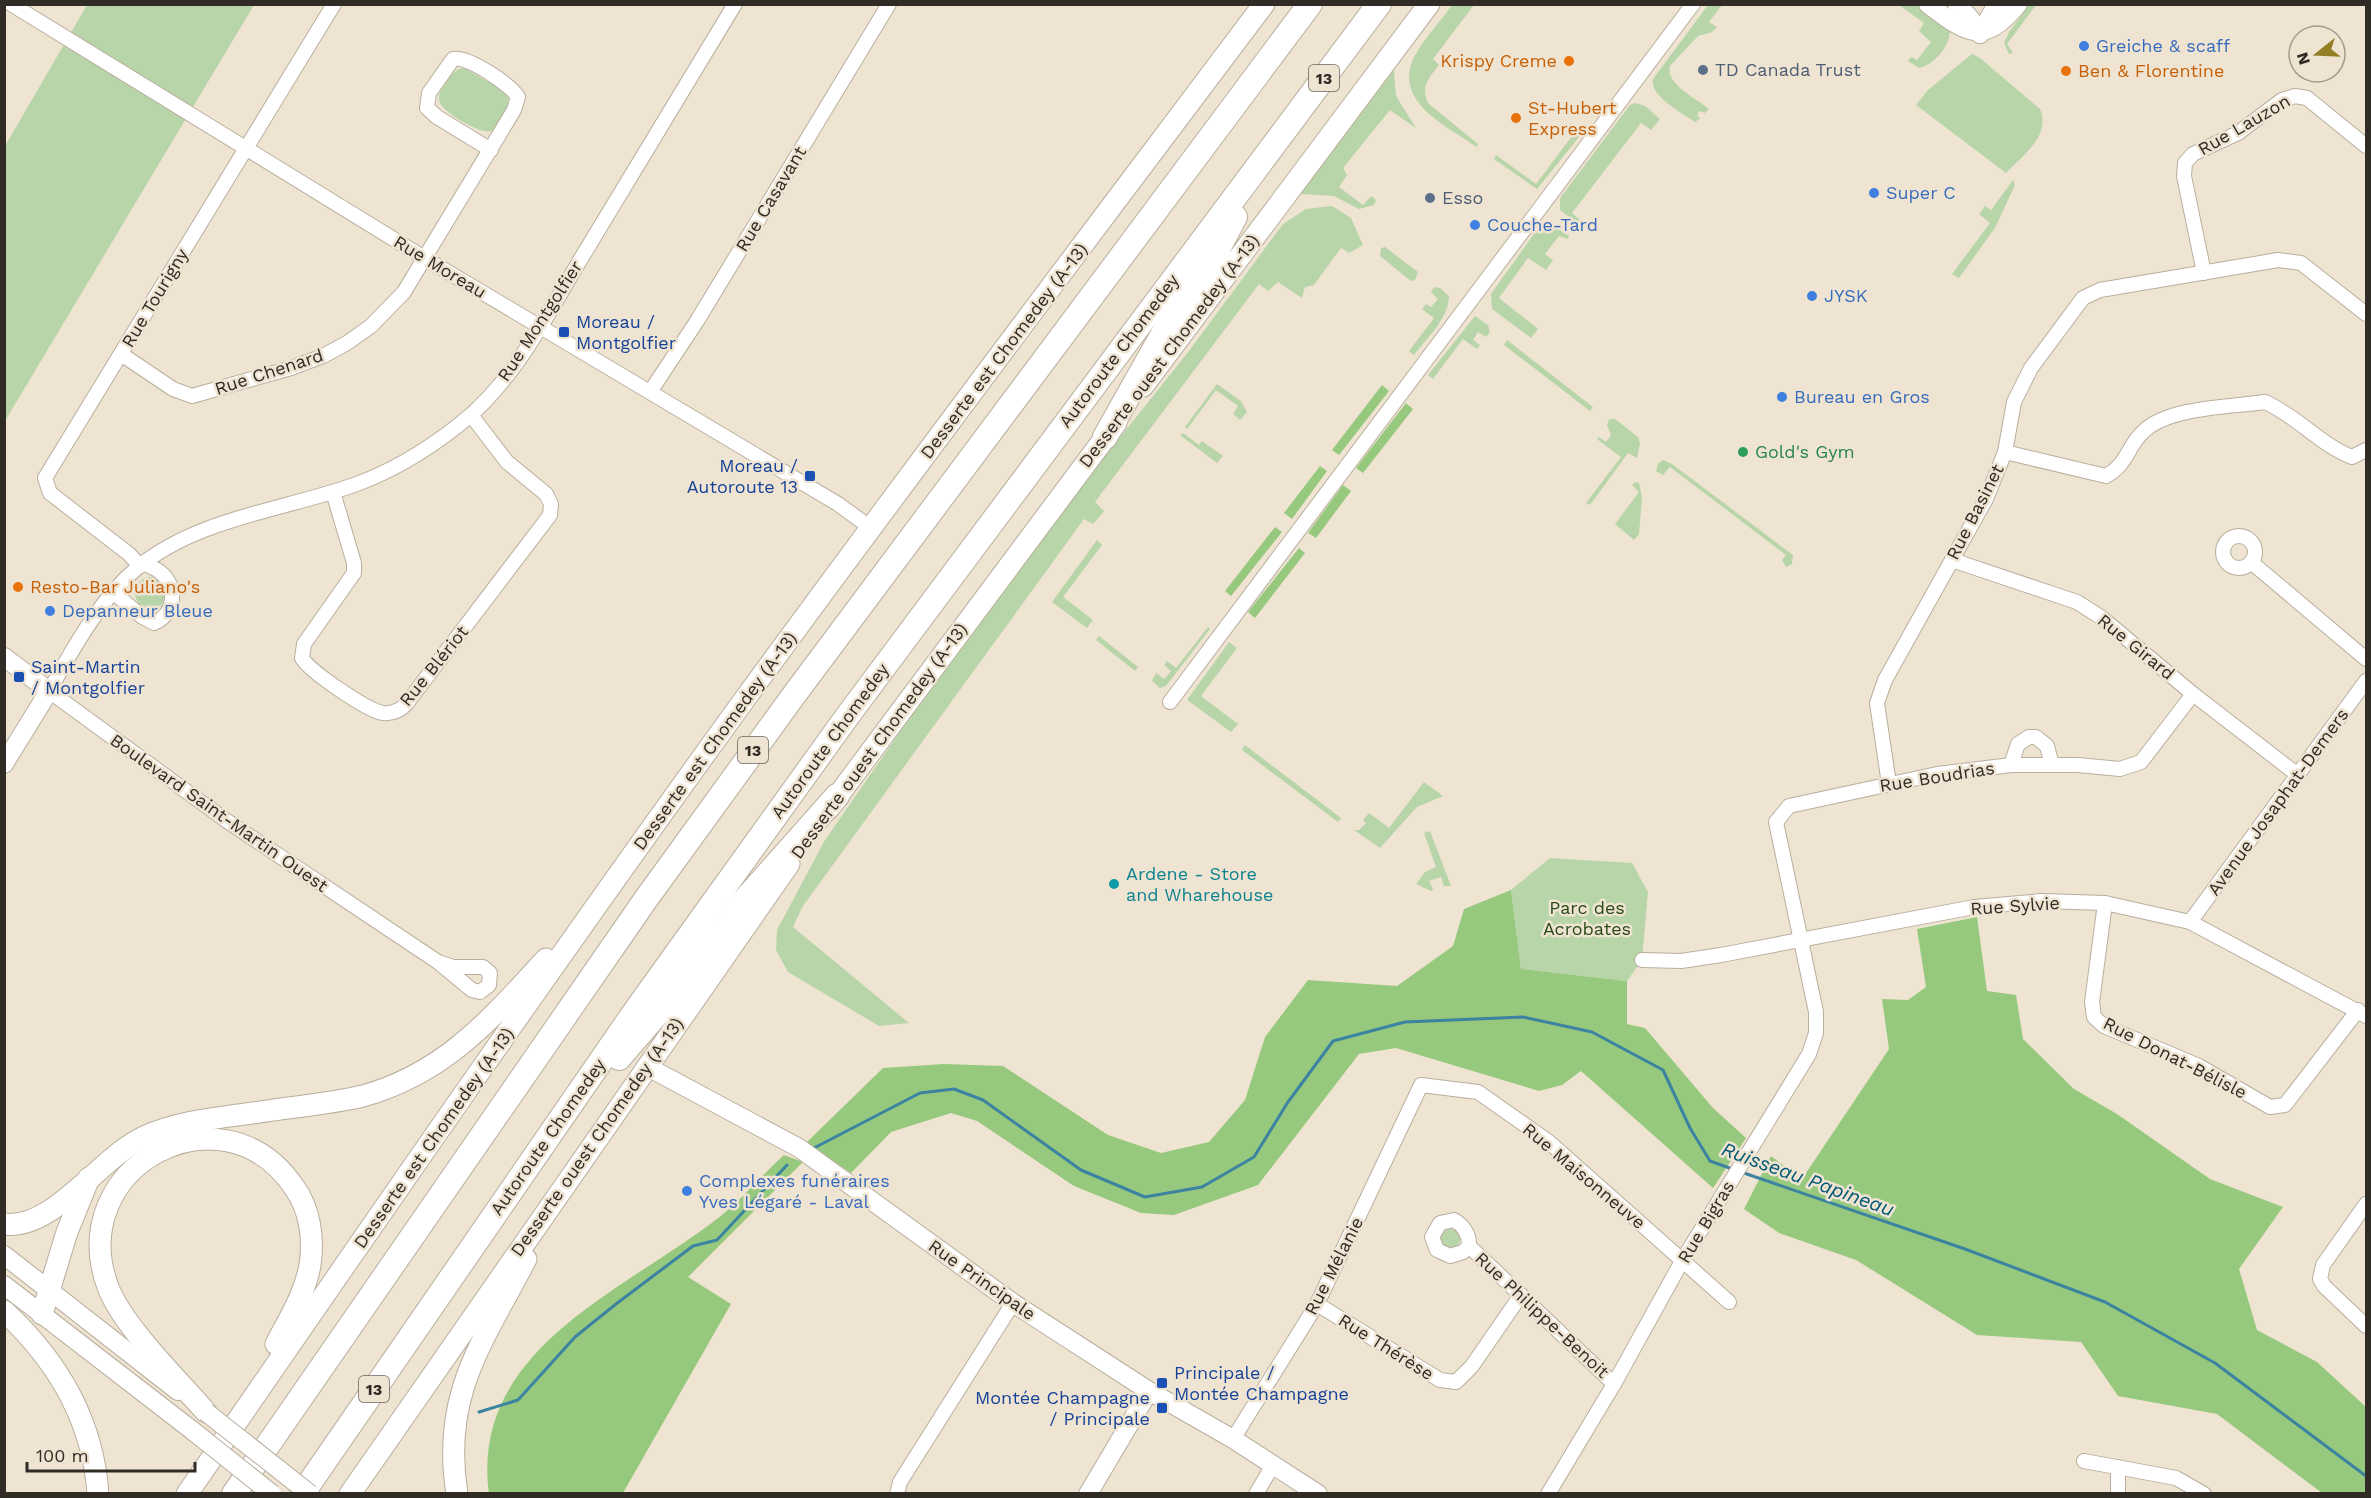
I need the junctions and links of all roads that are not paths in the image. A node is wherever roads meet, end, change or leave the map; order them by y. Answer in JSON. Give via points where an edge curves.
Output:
{"nodes":[{"id":1,"x":10,"y":4,"type":"edge"},
{"id":2,"x":334,"y":4,"type":"edge"},
{"id":3,"x":735,"y":4,"type":"edge"},
{"id":4,"x":889,"y":4,"type":"edge"},
{"id":5,"x":1379,"y":4,"type":"edge"},
{"id":6,"x":1429,"y":4,"type":"edge"},
{"id":7,"x":1693,"y":4,"type":"edge"},
{"id":8,"x":1928,"y":4,"type":"edge"},
{"id":9,"x":1957,"y":4,"type":"edge"},
{"id":10,"x":1997,"y":4,"type":"edge"},
{"id":11,"x":2018,"y":4,"type":"edge"},
{"id":12,"x":1256,"y":8,"type":"edge"},
{"id":13,"x":1304,"y":11,"type":"edge"},
{"id":14,"x":1980,"y":34,"type":"junction"},
{"id":15,"x":2367,"y":146,"type":"edge"},
{"id":16,"x":246,"y":149,"type":"junction"},
{"id":17,"x":491,"y":150,"type":"junction"},
{"id":18,"x":1269,"y":152,"type":"junction"},
{"id":19,"x":426,"y":259,"type":"junction"},
{"id":20,"x":2204,"y":273,"type":"junction"},
{"id":21,"x":2367,"y":314,"type":"edge"},
{"id":22,"x":539,"y":327,"type":"junction"},
{"id":23,"x":121,"y":354,"type":"junction"},
{"id":24,"x":650,"y":392,"type":"junction"},
{"id":25,"x":471,"y":415,"type":"junction"},
{"id":26,"x":1105,"y":437,"type":"junction"},
{"id":27,"x":2367,"y":450,"type":"edge"},
{"id":28,"x":2005,"y":452,"type":"junction"},
{"id":29,"x":333,"y":492,"type":"junction"},
{"id":30,"x":871,"y":528,"type":"junction"},
{"id":31,"x":1952,"y":560,"type":"junction"},
{"id":32,"x":2251,"y":562,"type":"dead end"},
{"id":33,"x":142,"y":564,"type":"junction"},
{"id":34,"x":113,"y":592,"type":"junction"},
{"id":35,"x":4,"y":657,"type":"edge"},
{"id":36,"x":2367,"y":659,"type":"edge"},
{"id":37,"x":2367,"y":681,"type":"edge"},
{"id":38,"x":49,"y":691,"type":"junction"},
{"id":39,"x":2193,"y":694,"type":"junction"},
{"id":40,"x":1170,"y":702,"type":"dead end"},
{"id":41,"x":4,"y":764,"type":"edge"},
{"id":42,"x":2011,"y":765,"type":"junction"},
{"id":43,"x":2052,"y":765,"type":"junction"},
{"id":44,"x":2298,"y":775,"type":"junction"},
{"id":45,"x":1889,"y":784,"type":"junction"},
{"id":46,"x":837,"y":796,"type":"junction"},
{"id":47,"x":601,"y":899,"type":"junction"},
{"id":48,"x":2105,"y":903,"type":"junction"},
{"id":49,"x":2190,"y":922,"type":"junction"},
{"id":50,"x":1799,"y":940,"type":"junction"},
{"id":51,"x":1642,"y":960,"type":"dead end"},
{"id":52,"x":438,"y":962,"type":"dead end"},
{"id":53,"x":2362,"y":1013,"type":"edge"},
{"id":54,"x":646,"y":1066,"type":"junction"},
{"id":55,"x":1421,"y":1085,"type":"joint"},
{"id":56,"x":537,"y":1153,"type":"junction"},
{"id":57,"x":572,"y":1174,"type":"junction"},
{"id":58,"x":89,"y":1177,"type":"junction"},
{"id":59,"x":2367,"y":1204,"type":"edge"},
{"id":60,"x":4,"y":1224,"type":"edge"},
{"id":61,"x":1469,"y":1246,"type":"dead end"},
{"id":62,"x":4,"y":1255,"type":"edge"},
{"id":63,"x":1682,"y":1261,"type":"junction"},
{"id":64,"x":4,"y":1285,"type":"edge"},
{"id":65,"x":49,"y":1290,"type":"junction"},
{"id":66,"x":1521,"y":1295,"type":"junction"},
{"id":67,"x":1729,"y":1302,"type":"dead end"},
{"id":68,"x":1013,"y":1303,"type":"junction"},
{"id":69,"x":1317,"y":1304,"type":"junction"},
{"id":70,"x":4,"y":1311,"type":"edge"},
{"id":71,"x":42,"y":1314,"type":"junction"},
{"id":72,"x":2367,"y":1326,"type":"edge"},
{"id":73,"x":1614,"y":1384,"type":"junction"},
{"id":74,"x":1149,"y":1391,"type":"junction"},
{"id":75,"x":206,"y":1412,"type":"junction"},
{"id":76,"x":238,"y":1420,"type":"junction"},
{"id":77,"x":1233,"y":1439,"type":"junction"},
{"id":78,"x":2084,"y":1461,"type":"dead end"},
{"id":79,"x":1273,"y":1465,"type":"junction"},
{"id":80,"x":2118,"y":1467,"type":"junction"},
{"id":81,"x":98,"y":1494,"type":"edge"},
{"id":82,"x":188,"y":1494,"type":"edge"},
{"id":83,"x":234,"y":1494,"type":"edge"},
{"id":84,"x":272,"y":1494,"type":"edge"},
{"id":85,"x":302,"y":1494,"type":"edge"},
{"id":86,"x":310,"y":1494,"type":"edge"},
{"id":87,"x":350,"y":1494,"type":"edge"},
{"id":88,"x":457,"y":1494,"type":"edge"},
{"id":89,"x":897,"y":1494,"type":"edge"},
{"id":90,"x":1088,"y":1494,"type":"edge"},
{"id":91,"x":1256,"y":1494,"type":"edge"},
{"id":92,"x":1318,"y":1494,"type":"edge"},
{"id":93,"x":1548,"y":1494,"type":"edge"},
{"id":94,"x":2118,"y":1494,"type":"edge"},
{"id":95,"x":2204,"y":1494,"type":"edge"}],
"edges":[{"from":1,"to":16,"type":"street","name":"Rue Moreau"},
{"from":2,"to":16,"type":"street","name":"Rue Tourigny"},
{"from":3,"to":22,"type":"street","name":"Rue Montgolfier"},
{"from":4,"to":24,"type":"street","name":"Rue Casavant"},
{"from":5,"to":18,"type":"highway","name":"Autoroute Chomedey","number":"13"},
{"from":6,"to":26,"type":"main road","name":"Desserte ouest Chomedey (A-13)"},
{"from":7,"to":40,"type":"street"},
{"from":8,"to":14,"type":"street","via":[[1961,29]]},
{"from":9,"to":14,"type":"street"},
{"from":10,"to":14,"type":"street"},
{"from":11,"to":14,"type":"street","via":[[1998,26]]},
{"from":12,"to":30,"type":"main road","name":"Desserte est Chomedey (A-13)"},
{"from":13,"to":83,"type":"highway","number":"13","via":[[646,899]]},
{"from":15,"to":20,"type":"street","name":"Rue Lauzon","via":[[2307,98],[2295,96],[2282,100],[2238,133],[2193,154],[2185,163],[2184,176]]},
{"from":16,"to":19,"type":"street","name":"Rue Moreau"},
{"from":16,"to":23,"type":"street","name":"Rue Tourigny"},
{"from":17,"to":17,"type":"street","name":"Rue Chenard","via":[[518,97],[511,88],[458,57],[429,93],[427,108]]},
{"from":17,"to":19,"type":"street","name":"Rue Chenard"},
{"from":18,"to":26,"type":"highway","via":[[1209,266],[1172,318]]},
{"from":18,"to":56,"type":"highway","name":"Autoroute Chomedey","number":"13","via":[[853,709]]},
{"from":19,"to":22,"type":"street","name":"Rue Moreau"},
{"from":19,"to":23,"type":"street","name":"Rue Chenard","via":[[404,292],[372,326],[334,350],[291,368],[187,396]]},
{"from":20,"to":21,"type":"street","name":"Rue Basinet","via":[[2278,260],[2301,263]]},
{"from":20,"to":28,"type":"street","name":"Rue Basinet","via":[[2100,290],[2083,298],[2014,402]]},
{"from":22,"to":24,"type":"street","name":"Rue Moreau"},
{"from":22,"to":25,"type":"street","name":"Rue Montgolfier","via":[[510,371]]},
{"from":23,"to":33,"type":"street","name":"Rue Tourigny","via":[[45,481],[50,493]]},
{"from":24,"to":30,"type":"street","name":"Rue Moreau","via":[[838,504]]},
{"from":25,"to":29,"type":"street","name":"Rue Montgolfier","via":[[403,462]]},
{"from":25,"to":29,"type":"street","name":"Rue Blériot","via":[[507,462],[546,494],[551,504],[550,515],[407,703],[394,712],[383,713],[369,707],[314,671],[302,658],[304,644],[354,573]]},
{"from":26,"to":46,"type":"main road","name":"Desserte ouest Chomedey (A-13)"},
{"from":27,"to":28,"type":"street","via":[[2352,457],[2334,449],[2265,402],[2165,417],[2143,431],[2120,468],[2106,476]]},
{"from":28,"to":31,"type":"street","name":"Rue Basinet","via":[[1986,499]]},
{"from":29,"to":33,"type":"street","name":"Rue Montgolfier","via":[[204,530]]},
{"from":30,"to":47,"type":"main road","name":"Desserte est Chomedey (A-13)"},
{"from":31,"to":39,"type":"street","name":"Rue Girard","via":[[2077,602]]},
{"from":31,"to":45,"type":"street","name":"Rue Basinet","via":[[1885,680],[1877,703]]},
{"from":32,"to":36,"type":"street"},
{"from":33,"to":34,"type":"street","name":"Rue Montgolfier"},
{"from":33,"to":34,"type":"street","via":[[161,572],[172,590],[173,601],[161,619],[150,622]]},
{"from":34,"to":38,"type":"street","name":"Rue Montgolfier"},
{"from":35,"to":38,"type":"street","name":"Boulevard Saint-Martin Ouest"},
{"from":37,"to":44,"type":"street","name":"Avenue Josaphat-Demers"},
{"from":38,"to":41,"type":"street","name":"Rue Montgolfier"},
{"from":38,"to":52,"type":"street","name":"Boulevard Saint-Martin Ouest","via":[[279,857]]},
{"from":39,"to":43,"type":"street","name":"Rue Boudrias","via":[[2141,762],[2120,769]]},
{"from":39,"to":44,"type":"street","name":"Rue Girard"},
{"from":42,"to":43,"type":"street","name":"Rue Boudrias"},
{"from":42,"to":43,"type":"street","via":[[2018,744],[2036,737],[2047,746]]},
{"from":42,"to":45,"type":"street","name":"Rue Boudrias"},
{"from":44,"to":49,"type":"street","name":"Avenue Josaphat-Demers"},
{"from":45,"to":50,"type":"street","name":"Rue Boudrias","via":[[1789,806],[1776,822]]},
{"from":46,"to":54,"type":"main road","name":"Desserte ouest Chomedey (A-13)"},
{"from":46,"to":56,"type":"highway","via":[[742,903],[681,986]]},
{"from":47,"to":58,"type":"main road","via":[[487,1024],[425,1070],[350,1099],[162,1130],[131,1143]]},
{"from":47,"to":76,"type":"main road","name":"Desserte est Chomedey (A-13)"},
{"from":48,"to":49,"type":"street","name":"Rue Sylvie"},
{"from":48,"to":50,"type":"street","name":"Rue Sylvie","via":[[2042,901],[1974,907]]},
{"from":48,"to":53,"type":"street","name":"Rue Donat-Bélisle","via":[[2092,1002],[2094,1017],[2104,1026],[2199,1066],[2270,1107],[2285,1105]]},
{"from":49,"to":53,"type":"street","name":"Rue Sylvie"},
{"from":50,"to":51,"type":"street","name":"Rue Sylvie","via":[[1681,961]]},
{"from":50,"to":63,"type":"street","name":"Rue Bigras","via":[[1815,1012],[1816,1033],[1809,1054]]},
{"from":54,"to":57,"type":"main road","name":"Desserte ouest Chomedey (A-13)"},
{"from":54,"to":68,"type":"street","name":"Rue Principale","via":[[799,1148]]},
{"from":55,"to":63,"type":"street","name":"Rue Maisonneuve","via":[[1478,1092],[1549,1142]]},
{"from":55,"to":69,"type":"street","name":"Rue Mélanie"},
{"from":56,"to":85,"type":"highway","name":"Autoroute Chomedey","number":"13"},
{"from":57,"to":87,"type":"main road","name":"Desserte ouest Chomedey (A-13)"},
{"from":57,"to":88,"type":"main road","via":[[470,1363],[455,1427]]},
{"from":58,"to":60,"type":"main road","via":[[41,1217],[22,1224]]},
{"from":58,"to":65,"type":"main road"},
{"from":59,"to":72,"type":"street","via":[[2323,1265],[2320,1279]]},
{"from":61,"to":66,"type":"street","name":"Rue Philippe-Benoit"},
{"from":62,"to":65,"type":"street"},
{"from":63,"to":67,"type":"street","name":"Rue Maisonneuve"},
{"from":63,"to":73,"type":"street","name":"Rue Bigras"},
{"from":64,"to":71,"type":"street"},
{"from":65,"to":71,"type":"main road"},
{"from":65,"to":75,"type":"street"},
{"from":66,"to":69,"type":"street","name":"Rue Thérèse","via":[[1472,1366],[1456,1382],[1440,1380]]},
{"from":66,"to":73,"type":"street","name":"Rue Philippe-Benoit"},
{"from":68,"to":74,"type":"street","name":"Rue Principale"},
{"from":68,"to":89,"type":"street","via":[[900,1482]]},
{"from":69,"to":77,"type":"street","name":"Rue Mélanie"},
{"from":70,"to":81,"type":"main road","via":[[40,1347],[66,1385],[88,1435]]},
{"from":71,"to":84,"type":"street","bridge":true},
{"from":73,"to":93,"type":"street","name":"Rue Bigras"},
{"from":74,"to":77,"type":"street","name":"Rue Principale"},
{"from":74,"to":90,"type":"street"},
{"from":75,"to":76,"type":"main road","via":[[117,1306],[102,1269],[100,1241],[109,1200],[137,1164],[174,1144],[216,1140],[247,1147],[281,1171],[304,1206],[312,1240],[302,1293]]},
{"from":75,"to":86,"type":"street","bridge":true},
{"from":76,"to":82,"type":"main road","name":"Desserte est Chomedey (A-13)"},
{"from":77,"to":79,"type":"street","name":"Rue Principale"},
{"from":78,"to":80,"type":"street"},
{"from":79,"to":91,"type":"street"},
{"from":79,"to":92,"type":"street","name":"Rue Principale"},
{"from":80,"to":94,"type":"street"},
{"from":80,"to":95,"type":"street","via":[[2176,1478]]}]}
